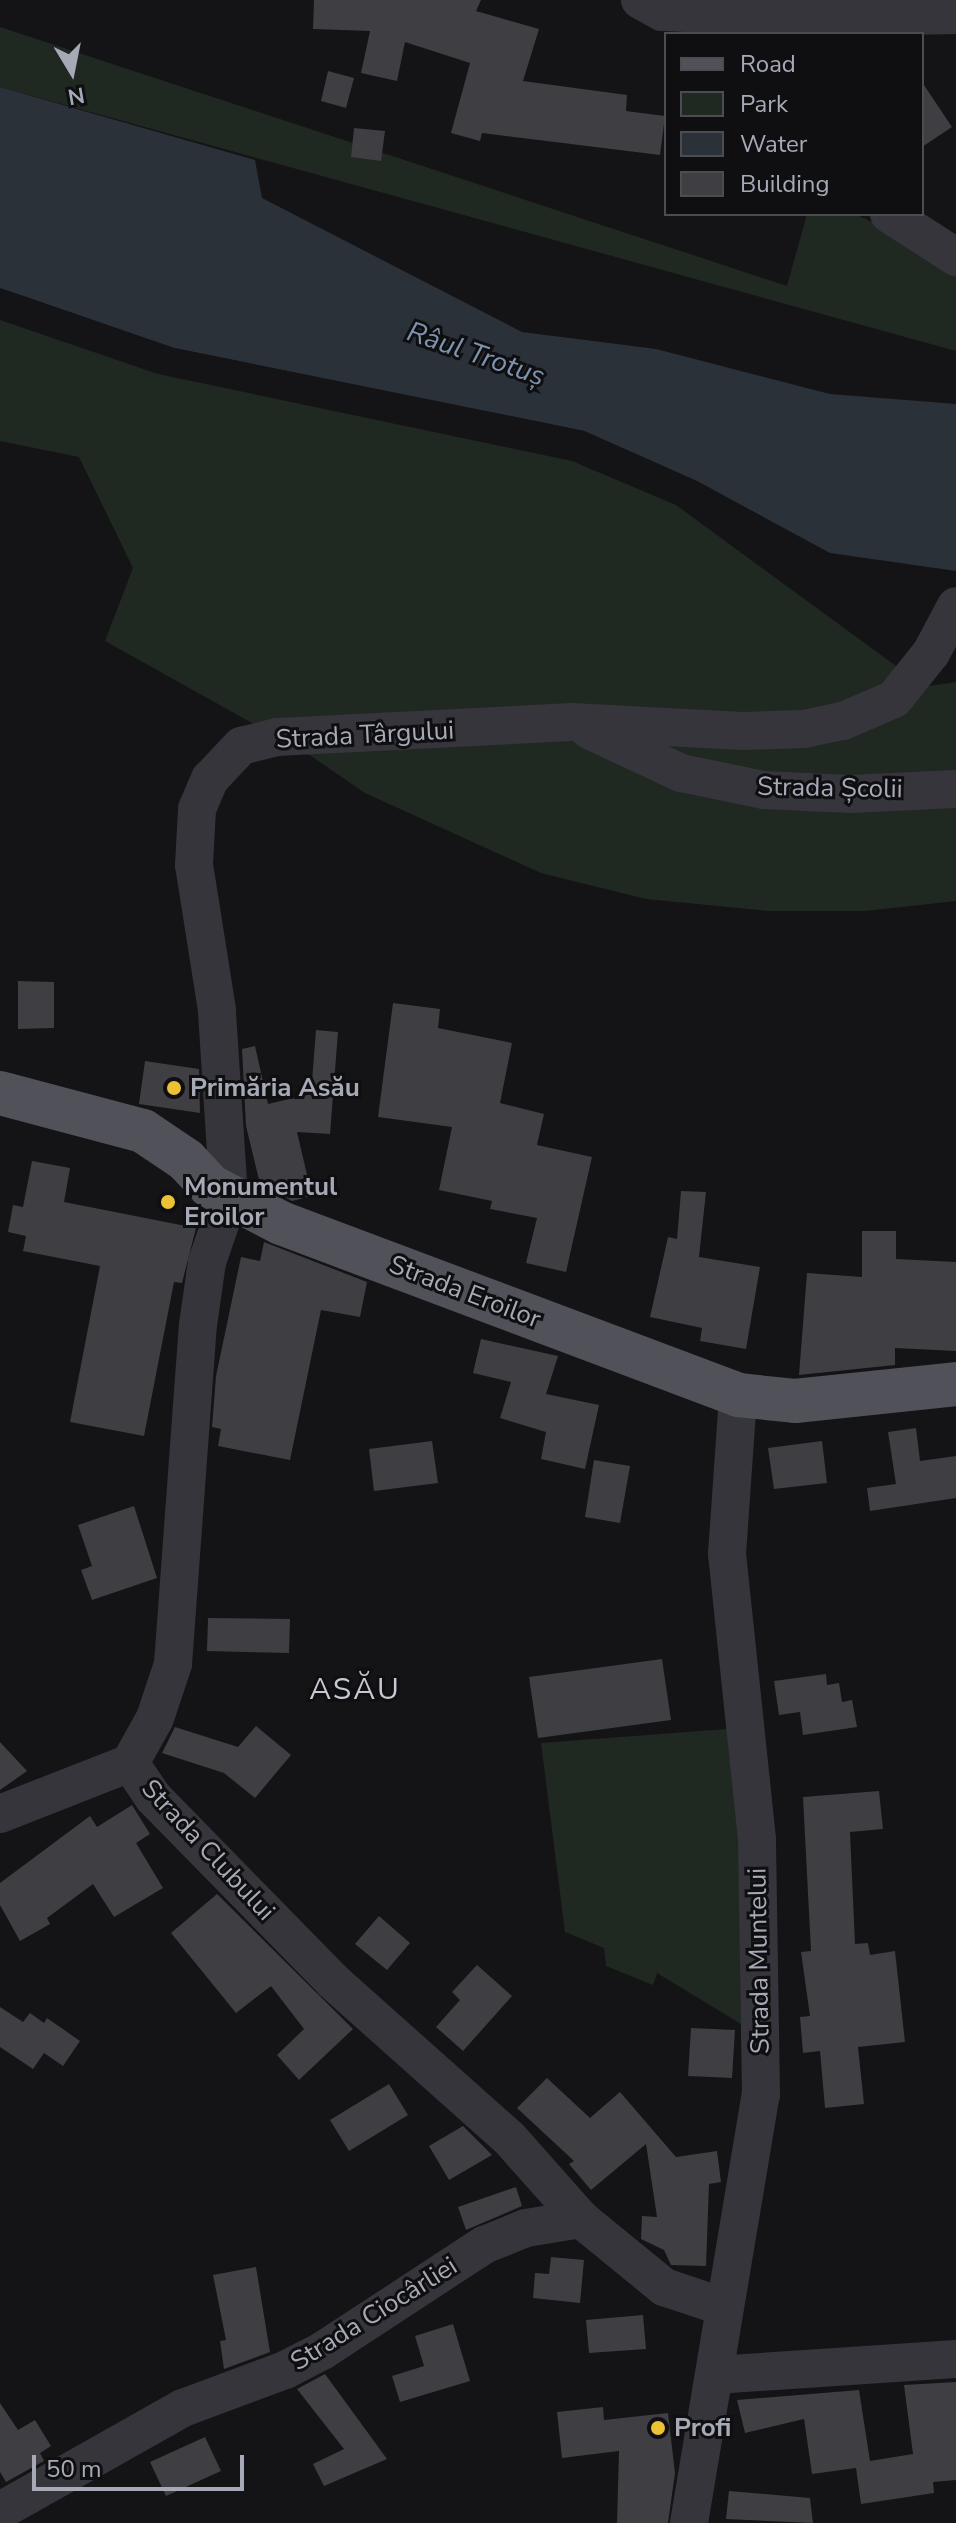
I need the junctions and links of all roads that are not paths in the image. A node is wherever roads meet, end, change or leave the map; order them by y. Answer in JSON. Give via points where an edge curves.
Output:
{"nodes":[{"id":1,"x":661,"y":15,"type":"edge"},
{"id":2,"x":956,"y":15,"type":"edge"},
{"id":3,"x":892,"y":216,"type":"edge"},
{"id":4,"x":956,"y":257,"type":"edge"},
{"id":5,"x":956,"y":606,"type":"edge"},
{"id":6,"x":572,"y":722,"type":"junction"},
{"id":7,"x":956,"y":789,"type":"edge"},
{"id":8,"x":0,"y":1093,"type":"edge"},
{"id":9,"x":229,"y":1198,"type":"junction"},
{"id":10,"x":956,"y":1384,"type":"edge"},
{"id":11,"x":738,"y":1395,"type":"junction"},
{"id":12,"x":130,"y":1763,"type":"junction"},
{"id":13,"x":0,"y":1814,"type":"edge"},
{"id":14,"x":581,"y":2219,"type":"junction"},
{"id":15,"x":724,"y":2307,"type":"junction"},
{"id":16,"x":956,"y":2359,"type":"edge"},
{"id":17,"x":715,"y":2375,"type":"junction"},
{"id":18,"x":0,"y":2511,"type":"edge"},
{"id":19,"x":689,"y":2523,"type":"edge"}],
"edges":[{"from":1,"to":2,"type":"street"},
{"from":3,"to":4,"type":"street"},
{"from":5,"to":6,"type":"street","name":"Strada Târgului","via":[[931,653],[894,699],[843,721],[804,729]]},
{"from":6,"to":7,"type":"street","name":"Strada Școlii","via":[[681,773],[764,790],[850,794]]},
{"from":6,"to":9,"type":"street","name":"Strada Târgului","via":[[277,737],[241,746],[210,779],[197,809],[194,865],[217,1010]]},
{"from":8,"to":9,"type":"main road","name":"Strada Eroilor","via":[[143,1131]]},
{"from":9,"to":11,"type":"main road","name":"Strada Eroilor","via":[[281,1223]]},
{"from":9,"to":12,"type":"street","name":"Strada Clubului","via":[[207,1262],[198,1325],[173,1664],[155,1718]]},
{"from":10,"to":11,"type":"main road","name":"Strada Eroilor","via":[[795,1401]]},
{"from":11,"to":15,"type":"street","name":"Strada Muntelui","via":[[727,1554],[755,1808],[762,2039],[755,2145]]},
{"from":12,"to":13,"type":"street"},
{"from":12,"to":14,"type":"street","name":"Strada Clubului","via":[[153,1797],[333,1981],[509,2138]]},
{"from":14,"to":15,"type":"street","name":"Strada Clubului","via":[[664,2287]]},
{"from":14,"to":18,"type":"street","name":"Strada Ciocârliei","via":[[551,2221],[484,2245],[322,2351],[183,2408]]},
{"from":15,"to":17,"type":"street","name":"Strada Muntelui"},
{"from":16,"to":17,"type":"street"},
{"from":17,"to":19,"type":"street","name":"Strada Muntelui"}]}
